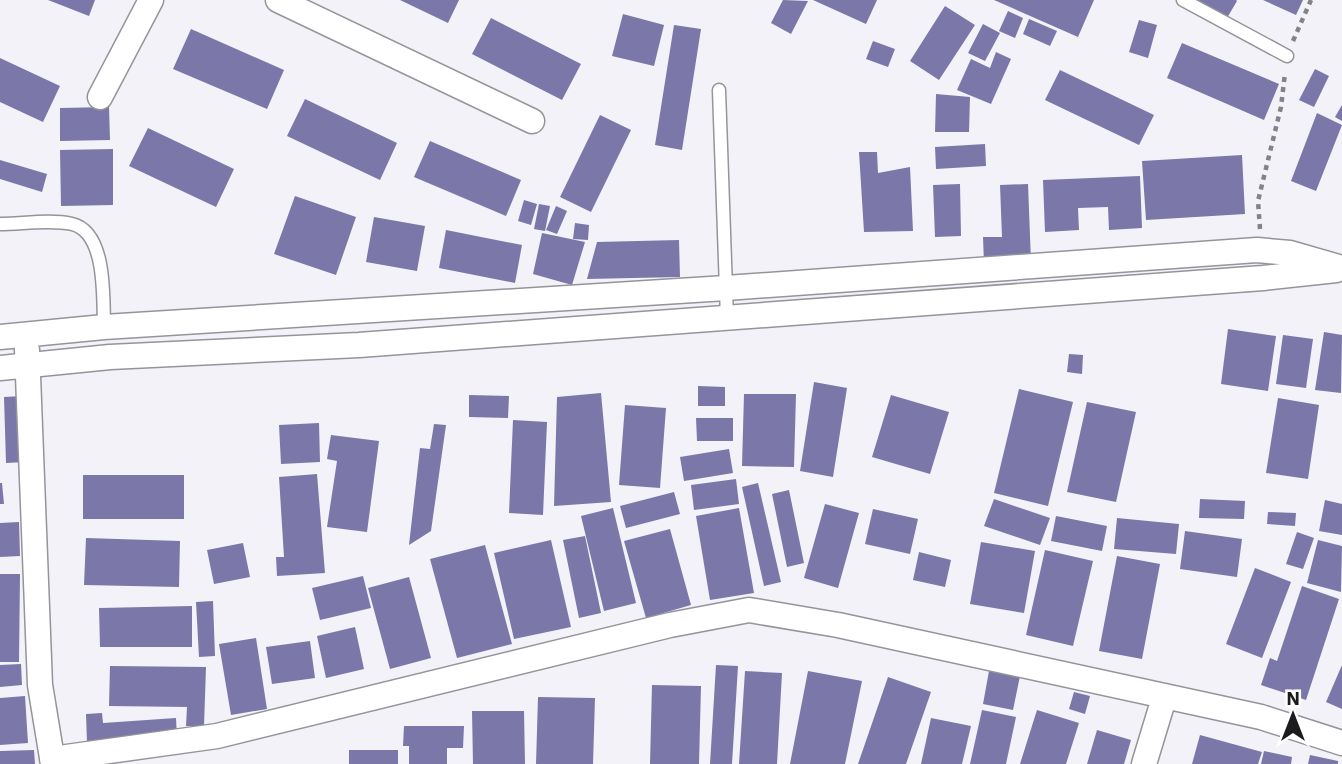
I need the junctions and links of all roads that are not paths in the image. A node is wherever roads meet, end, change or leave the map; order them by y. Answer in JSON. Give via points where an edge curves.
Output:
{"nodes":[{"id":1,"x":151,"y":0,"type":"edge"},
{"id":2,"x":278,"y":0,"type":"edge"},
{"id":3,"x":1183,"y":0,"type":"edge"},
{"id":4,"x":1287,"y":56,"type":"road end"},
{"id":5,"x":719,"y":90,"type":"dead end"},
{"id":6,"x":100,"y":97,"type":"dead end"},
{"id":7,"x":532,"y":121,"type":"dead end"},
{"id":8,"x":0,"y":224,"type":"edge"},
{"id":9,"x":1342,"y":269,"type":"edge"},
{"id":10,"x":726,"y":288,"type":"junction"},
{"id":11,"x":629,"y":294,"type":"junction"},
{"id":12,"x":727,"y":318,"type":"junction"},
{"id":13,"x":631,"y":325,"type":"junction"},
{"id":14,"x":104,"y":327,"type":"junction"},
{"id":15,"x":25,"y":335,"type":"junction"},
{"id":16,"x":0,"y":337,"type":"edge"},
{"id":17,"x":28,"y":365,"type":"junction"},
{"id":18,"x":0,"y":368,"type":"edge"},
{"id":19,"x":1164,"y":698,"type":"junction"},
{"id":20,"x":1342,"y":743,"type":"edge"},
{"id":21,"x":53,"y":762,"type":"edge"},
{"id":22,"x":1144,"y":764,"type":"edge"}],
"edges":[{"from":1,"to":6,"type":"street"},
{"from":2,"to":7,"type":"street"},
{"from":3,"to":4,"type":"lane"},
{"from":5,"to":10,"type":"lane"},
{"from":8,"to":14,"type":"lane","via":[[73,224],[88,234],[101,260]]},
{"from":9,"to":10,"type":"street","via":[[1290,253],[1257,250]]},
{"from":9,"to":12,"type":"street"},
{"from":10,"to":11,"type":"street"},
{"from":10,"to":12,"type":"lane"},
{"from":11,"to":13,"type":"street"},
{"from":11,"to":14,"type":"street"},
{"from":12,"to":13,"type":"street"},
{"from":13,"to":17,"type":"street"},
{"from":14,"to":15,"type":"street"},
{"from":15,"to":16,"type":"street"},
{"from":15,"to":17,"type":"street"},
{"from":17,"to":18,"type":"street"},
{"from":17,"to":21,"type":"street","via":[[40,685]]},
{"from":19,"to":20,"type":"street","via":[[1261,717]]},
{"from":19,"to":21,"type":"street","via":[[838,625],[750,610],[670,625],[217,736]]},
{"from":19,"to":22,"type":"street"}]}
